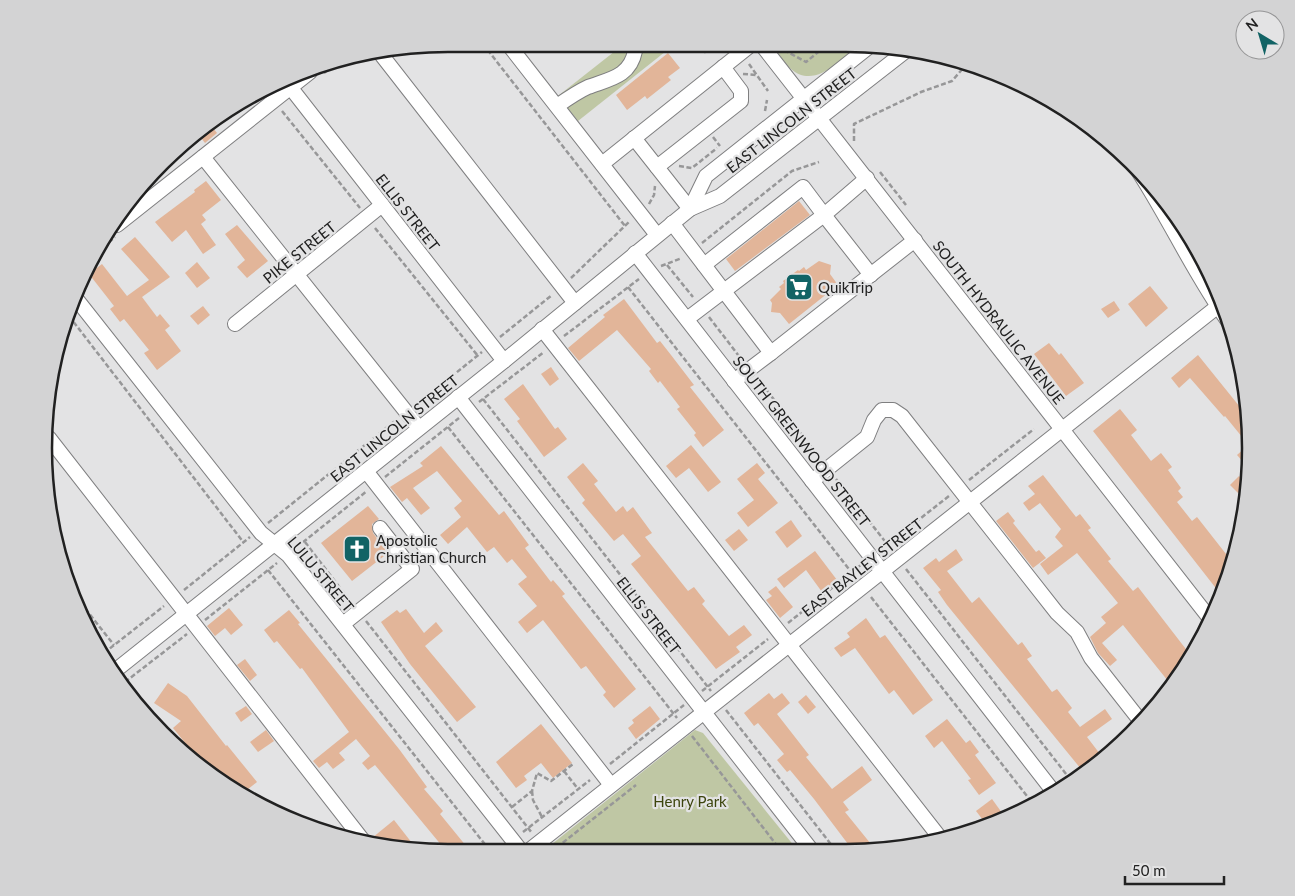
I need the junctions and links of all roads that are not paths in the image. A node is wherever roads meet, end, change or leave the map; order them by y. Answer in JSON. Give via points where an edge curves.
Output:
{"nodes":[{"id":1,"x":514,"y":52,"type":"edge"},
{"id":2,"x":635,"y":52,"type":"edge"},
{"id":3,"x":742,"y":52,"type":"edge"},
{"id":4,"x":768,"y":52,"type":"edge"},
{"id":5,"x":862,"y":53,"type":"edge"},
{"id":6,"x":899,"y":56,"type":"edge"},
{"id":7,"x":384,"y":58,"type":"edge"},
{"id":8,"x":723,"y":68,"type":"junction"},
{"id":9,"x":289,"y":86,"type":"edge"},
{"id":10,"x":288,"y":87,"type":"edge"},
{"id":11,"x":804,"y":99,"type":"junction"},
{"id":12,"x":557,"y":106,"type":"junction"},
{"id":13,"x":820,"y":119,"type":"junction"},
{"id":14,"x":634,"y":138,"type":"junction"},
{"id":15,"x":203,"y":157,"type":"junction"},
{"id":16,"x":602,"y":164,"type":"junction"},
{"id":17,"x":660,"y":170,"type":"junction"},
{"id":18,"x":873,"y":174,"type":"junction"},
{"id":19,"x":382,"y":205,"type":"junction"},
{"id":20,"x":690,"y":208,"type":"junction"},
{"id":21,"x":824,"y":215,"type":"junction"},
{"id":22,"x":1167,"y":215,"type":"edge"},
{"id":23,"x":127,"y":217,"type":"edge"},
{"id":24,"x":672,"y":223,"type":"junction"},
{"id":25,"x":657,"y":235,"type":"junction"},
{"id":26,"x":915,"y":240,"type":"junction"},
{"id":27,"x":635,"y":253,"type":"junction"},
{"id":28,"x":704,"y":265,"type":"junction"},
{"id":29,"x":297,"y":274,"type":"junction"},
{"id":30,"x":871,"y":275,"type":"junction"},
{"id":31,"x":724,"y":292,"type":"junction"},
{"id":32,"x":1211,"y":294,"type":"edge"},
{"id":33,"x":575,"y":303,"type":"junction"},
{"id":34,"x":80,"y":304,"type":"edge"},
{"id":35,"x":1217,"y":308,"type":"edge"},
{"id":36,"x":687,"y":320,"type":"junction"},
{"id":37,"x":235,"y":324,"type":"dead end"},
{"id":38,"x":542,"y":329,"type":"junction"},
{"id":39,"x":771,"y":353,"type":"junction"},
{"id":40,"x":504,"y":361,"type":"junction"},
{"id":41,"x":734,"y":381,"type":"junction"},
{"id":42,"x":458,"y":397,"type":"junction"},
{"id":43,"x":419,"y":428,"type":"junction"},
{"id":44,"x":1062,"y":430,"type":"junction"},
{"id":45,"x":52,"y":443,"type":"edge"},
{"id":46,"x":366,"y":471,"type":"junction"},
{"id":47,"x":812,"y":481,"type":"junction"},
{"id":48,"x":969,"y":503,"type":"junction"},
{"id":49,"x":380,"y":528,"type":"dead end"},
{"id":50,"x":275,"y":544,"type":"junction"},
{"id":51,"x":882,"y":571,"type":"junction"},
{"id":52,"x":186,"y":614,"type":"junction"},
{"id":53,"x":1206,"y":614,"type":"edge"},
{"id":54,"x":342,"y":624,"type":"junction"},
{"id":55,"x":788,"y":645,"type":"junction"},
{"id":56,"x":119,"y":668,"type":"edge"},
{"id":57,"x":704,"y":712,"type":"junction"},
{"id":58,"x":1137,"y":717,"type":"edge"},
{"id":59,"x":611,"y":785,"type":"junction"},
{"id":60,"x":1050,"y":788,"type":"edge"},
{"id":61,"x":356,"y":832,"type":"edge"},
{"id":62,"x":936,"y":833,"type":"edge"},
{"id":63,"x":516,"y":844,"type":"edge"},
{"id":64,"x":538,"y":844,"type":"edge"},
{"id":65,"x":807,"y":844,"type":"edge"}],
"edges":[{"from":1,"to":12,"type":"street"},
{"from":2,"to":12,"type":"street","via":[[633,61],[616,78],[575,93]]},
{"from":3,"to":8,"type":"street"},
{"from":4,"to":11,"type":"street","name":"SOUTH HYDRAULIC AVENUE"},
{"from":5,"to":11,"type":"street","name":"EAST LINCOLN STREET"},
{"from":6,"to":13,"type":"street","name":"EAST LINCOLN STREET"},
{"from":7,"to":33,"type":"street"},
{"from":8,"to":14,"type":"street"},
{"from":8,"to":17,"type":"street","via":[[741,91],[741,101]]},
{"from":9,"to":19,"type":"street","name":"ELLIS STREET"},
{"from":10,"to":15,"type":"street"},
{"from":11,"to":13,"type":"street","name":"SOUTH HYDRAULIC AVENUE"},
{"from":11,"to":20,"type":"street","name":"EAST LINCOLN STREET","via":[[706,176]]},
{"from":12,"to":16,"type":"street"},
{"from":13,"to":18,"type":"street","name":"SOUTH HYDRAULIC AVENUE"},
{"from":13,"to":20,"type":"street","name":"EAST LINCOLN STREET","via":[[720,196]]},
{"from":14,"to":16,"type":"street"},
{"from":14,"to":17,"type":"street"},
{"from":15,"to":23,"type":"street"},
{"from":15,"to":29,"type":"street"},
{"from":16,"to":25,"type":"street"},
{"from":17,"to":20,"type":"street"},
{"from":18,"to":21,"type":"street"},
{"from":18,"to":26,"type":"street","name":"SOUTH HYDRAULIC AVENUE"},
{"from":19,"to":29,"type":"street","name":"PIKE STREET"},
{"from":19,"to":40,"type":"street","name":"ELLIS STREET"},
{"from":20,"to":24,"type":"street","name":"EAST LINCOLN STREET"},
{"from":21,"to":28,"type":"street","via":[[803,187]]},
{"from":21,"to":30,"type":"street"},
{"from":21,"to":31,"type":"street"},
{"from":22,"to":32,"type":"street"},
{"from":24,"to":25,"type":"street","name":"EAST LINCOLN STREET"},
{"from":24,"to":28,"type":"street"},
{"from":25,"to":27,"type":"street","name":"EAST LINCOLN STREET"},
{"from":26,"to":30,"type":"street"},
{"from":26,"to":44,"type":"street","name":"SOUTH HYDRAULIC AVENUE"},
{"from":27,"to":33,"type":"street","name":"EAST LINCOLN STREET"},
{"from":27,"to":36,"type":"street","name":"SOUTH GREENWOOD STREET"},
{"from":28,"to":31,"type":"street"},
{"from":29,"to":37,"type":"street","name":"PIKE STREET"},
{"from":29,"to":43,"type":"street"},
{"from":30,"to":39,"type":"street"},
{"from":31,"to":36,"type":"street"},
{"from":31,"to":39,"type":"street"},
{"from":33,"to":38,"type":"street","name":"EAST LINCOLN STREET"},
{"from":34,"to":50,"type":"street","name":"LULU STREET","via":[[259,530]]},
{"from":35,"to":44,"type":"street","name":"EAST BAYLEY STREET"},
{"from":36,"to":41,"type":"street","name":"SOUTH GREENWOOD STREET"},
{"from":38,"to":40,"type":"street","name":"EAST LINCOLN STREET"},
{"from":38,"to":55,"type":"street"},
{"from":39,"to":41,"type":"street"},
{"from":40,"to":42,"type":"street","name":"EAST LINCOLN STREET"},
{"from":41,"to":47,"type":"street","name":"SOUTH GREENWOOD STREET"},
{"from":42,"to":43,"type":"street","name":"EAST LINCOLN STREET"},
{"from":42,"to":57,"type":"street","name":"ELLIS STREET"},
{"from":43,"to":46,"type":"street","name":"EAST LINCOLN STREET"},
{"from":44,"to":48,"type":"street","name":"EAST BAYLEY STREET"},
{"from":44,"to":53,"type":"street","name":"SOUTH HYDRAULIC AVENUE"},
{"from":45,"to":52,"type":"street"},
{"from":46,"to":50,"type":"street","name":"EAST LINCOLN STREET"},
{"from":46,"to":59,"type":"street"},
{"from":47,"to":48,"type":"street","via":[[866,437],[882,410],[893,410],[902,416]]},
{"from":47,"to":51,"type":"street","name":"SOUTH GREENWOOD STREET"},
{"from":48,"to":51,"type":"street","name":"EAST BAYLEY STREET"},
{"from":48,"to":58,"type":"street","via":[[1057,613],[1077,632],[1090,658]]},
{"from":49,"to":54,"type":"street","via":[[412,569]]},
{"from":50,"to":52,"type":"street","name":"EAST LINCOLN STREET"},
{"from":50,"to":54,"type":"street","name":"LULU STREET","via":[[288,555]]},
{"from":51,"to":55,"type":"street","name":"EAST BAYLEY STREET"},
{"from":51,"to":60,"type":"street","name":"SOUTH GREENWOOD STREET"},
{"from":52,"to":56,"type":"street","name":"EAST LINCOLN STREET"},
{"from":52,"to":61,"type":"street"},
{"from":54,"to":63,"type":"street","name":"LULU STREET"},
{"from":55,"to":57,"type":"street","name":"EAST BAYLEY STREET"},
{"from":55,"to":62,"type":"street"},
{"from":57,"to":59,"type":"street","name":"EAST BAYLEY STREET"},
{"from":57,"to":65,"type":"street","name":"ELLIS STREET"},
{"from":59,"to":64,"type":"street","name":"EAST BAYLEY STREET"}]}
